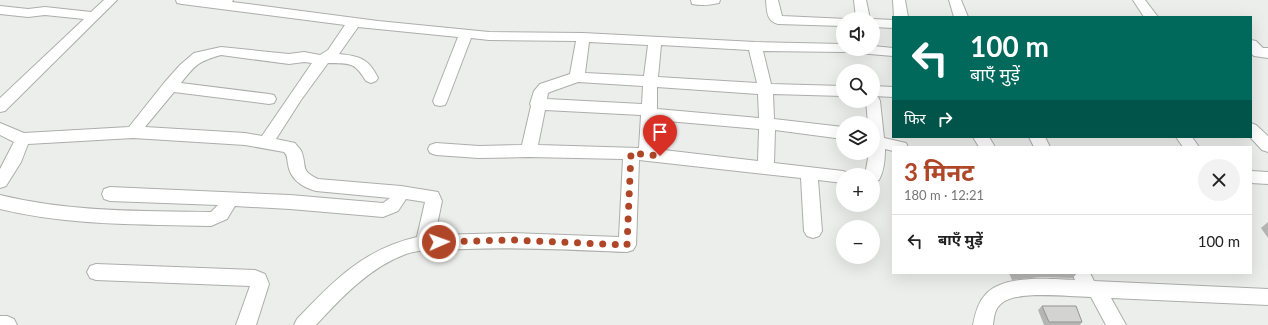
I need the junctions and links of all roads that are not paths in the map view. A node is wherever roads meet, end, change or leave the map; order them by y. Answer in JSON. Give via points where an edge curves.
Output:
{"nodes":[{"id":1,"x":4,"y":0,"type":"edge"},
{"id":2,"x":11,"y":0,"type":"edge"},
{"id":3,"x":111,"y":0,"type":"edge"},
{"id":4,"x":182,"y":0,"type":"edge"},
{"id":5,"x":714,"y":0,"type":"edge"},
{"id":6,"x":772,"y":0,"type":"edge"},
{"id":7,"x":860,"y":0,"type":"edge"},
{"id":8,"x":899,"y":0,"type":"edge"},
{"id":9,"x":1139,"y":0,"type":"edge"},
{"id":10,"x":697,"y":1,"type":"dead end"},
{"id":11,"x":955,"y":1,"type":"dead end"},
{"id":12,"x":225,"y":2,"type":"edge"},
{"id":13,"x":0,"y":10,"type":"edge"},
{"id":14,"x":861,"y":12,"type":"edge"},
{"id":15,"x":95,"y":16,"type":"junction"},
{"id":16,"x":901,"y":16,"type":"edge"},
{"id":17,"x":961,"y":16,"type":"edge"},
{"id":18,"x":1150,"y":16,"type":"edge"},
{"id":19,"x":354,"y":22,"type":"junction"},
{"id":20,"x":836,"y":22,"type":"edge"},
{"id":21,"x":880,"y":23,"type":"edge"},
{"id":22,"x":892,"y":24,"type":"edge"},
{"id":23,"x":466,"y":33,"type":"junction"},
{"id":24,"x":583,"y":38,"type":"junction"},
{"id":25,"x":655,"y":42,"type":"junction"},
{"id":26,"x":755,"y":46,"type":"junction"},
{"id":27,"x":836,"y":48,"type":"edge"},
{"id":28,"x":1259,"y":50,"type":"edge"},
{"id":29,"x":880,"y":51,"type":"edge"},
{"id":30,"x":892,"y":52,"type":"edge"},
{"id":31,"x":324,"y":59,"type":"junction"},
{"id":32,"x":1268,"y":64,"type":"edge"},
{"id":33,"x":577,"y":77,"type":"junction"},
{"id":34,"x":370,"y":78,"type":"dead end"},
{"id":35,"x":650,"y":82,"type":"junction"},
{"id":36,"x":169,"y":86,"type":"junction"},
{"id":37,"x":765,"y":89,"type":"junction"},
{"id":38,"x":836,"y":91,"type":"edge"},
{"id":39,"x":880,"y":91,"type":"edge"},
{"id":40,"x":892,"y":92,"type":"edge"},
{"id":41,"x":269,"y":99,"type":"dead end"},
{"id":42,"x":440,"y":101,"type":"dead end"},
{"id":43,"x":538,"y":104,"type":"junction"},
{"id":44,"x":0,"y":107,"type":"edge"},
{"id":45,"x":649,"y":112,"type":"junction"},
{"id":46,"x":767,"y":124,"type":"junction"},
{"id":47,"x":0,"y":129,"type":"edge"},
{"id":48,"x":1252,"y":130,"type":"edge"},
{"id":49,"x":133,"y":132,"type":"junction"},
{"id":50,"x":836,"y":132,"type":"edge"},
{"id":51,"x":23,"y":139,"type":"junction"},
{"id":52,"x":266,"y":142,"type":"junction"},
{"id":53,"x":880,"y":142,"type":"edge"},
{"id":54,"x":1268,"y":145,"type":"edge"},
{"id":55,"x":896,"y":146,"type":"edge"},
{"id":56,"x":436,"y":149,"type":"dead end"},
{"id":57,"x":529,"y":152,"type":"junction"},
{"id":58,"x":639,"y":154,"type":"junction"},
{"id":59,"x":766,"y":168,"type":"junction"},
{"id":60,"x":809,"y":173,"type":"junction"},
{"id":61,"x":836,"y":176,"type":"edge"},
{"id":62,"x":1252,"y":177,"type":"edge"},
{"id":63,"x":1268,"y":178,"type":"edge"},
{"id":64,"x":0,"y":182,"type":"edge"},
{"id":65,"x":401,"y":192,"type":"junction"},
{"id":66,"x":110,"y":194,"type":"dead end"},
{"id":67,"x":230,"y":200,"type":"junction"},
{"id":68,"x":0,"y":202,"type":"edge"},
{"id":69,"x":813,"y":231,"type":"dead end"},
{"id":70,"x":424,"y":243,"type":"junction"},
{"id":71,"x":96,"y":272,"type":"dead end"},
{"id":72,"x":1082,"y":274,"type":"edge"},
{"id":73,"x":1097,"y":290,"type":"junction"},
{"id":74,"x":1268,"y":297,"type":"edge"},
{"id":75,"x":0,"y":325,"type":"edge"},
{"id":76,"x":7,"y":325,"type":"edge"},
{"id":77,"x":246,"y":325,"type":"edge"},
{"id":78,"x":304,"y":325,"type":"edge"},
{"id":79,"x":983,"y":325,"type":"edge"},
{"id":80,"x":1116,"y":325,"type":"edge"}],
"edges":[{"from":1,"to":2,"type":"street"},
{"from":2,"to":13,"type":"street"},
{"from":3,"to":15,"type":"street"},
{"from":4,"to":12,"type":"street"},
{"from":5,"to":10,"type":"street"},
{"from":6,"to":20,"type":"street","via":[[774,16],[778,20]]},
{"from":7,"to":14,"type":"street"},
{"from":8,"to":16,"type":"street"},
{"from":9,"to":18,"type":"street"},
{"from":11,"to":17,"type":"street"},
{"from":12,"to":19,"type":"street"},
{"from":13,"to":15,"type":"street"},
{"from":15,"to":44,"type":"street"},
{"from":19,"to":23,"type":"street"},
{"from":19,"to":31,"type":"street","via":[[333,53]]},
{"from":21,"to":22,"type":"street"},
{"from":23,"to":24,"type":"street","via":[[489,36]]},
{"from":23,"to":42,"type":"street"},
{"from":24,"to":25,"type":"street"},
{"from":24,"to":33,"type":"street"},
{"from":25,"to":26,"type":"street"},
{"from":25,"to":35,"type":"street"},
{"from":26,"to":27,"type":"street"},
{"from":26,"to":37,"type":"street"},
{"from":28,"to":32,"type":"street"},
{"from":29,"to":30,"type":"street"},
{"from":31,"to":34,"type":"street","via":[[356,61],[368,69]]},
{"from":31,"to":36,"type":"street","via":[[289,59],[227,51],[211,52],[195,59]]},
{"from":31,"to":52,"type":"street"},
{"from":33,"to":35,"type":"street"},
{"from":33,"to":43,"type":"street","via":[[545,88],[541,91]]},
{"from":35,"to":37,"type":"street"},
{"from":35,"to":45,"type":"street"},
{"from":36,"to":41,"type":"street"},
{"from":36,"to":49,"type":"street"},
{"from":37,"to":38,"type":"street"},
{"from":37,"to":46,"type":"street"},
{"from":39,"to":40,"type":"street"},
{"from":43,"to":45,"type":"street"},
{"from":43,"to":57,"type":"street"},
{"from":45,"to":46,"type":"street"},
{"from":45,"to":58,"type":"street"},
{"from":46,"to":50,"type":"street"},
{"from":46,"to":59,"type":"street"},
{"from":47,"to":51,"type":"street"},
{"from":48,"to":54,"type":"street"},
{"from":49,"to":51,"type":"street"},
{"from":49,"to":52,"type":"street"},
{"from":51,"to":64,"type":"street","via":[[13,162]]},
{"from":52,"to":65,"type":"street","via":[[289,147],[295,154],[294,163],[299,174],[306,181],[316,185]]},
{"from":53,"to":55,"type":"street"},
{"from":56,"to":57,"type":"street"},
{"from":57,"to":58,"type":"street"},
{"from":58,"to":59,"type":"street"},
{"from":58,"to":70,"type":"street","via":[[627,245],[512,240]]},
{"from":59,"to":60,"type":"street"},
{"from":60,"to":61,"type":"street"},
{"from":60,"to":69,"type":"street"},
{"from":62,"to":63,"type":"street"},
{"from":65,"to":67,"type":"street","via":[[392,208],[383,210]]},
{"from":65,"to":70,"type":"street","via":[[432,196],[434,201]]},
{"from":66,"to":67,"type":"street"},
{"from":67,"to":68,"type":"street","via":[[216,219],[79,215]]},
{"from":70,"to":78,"type":"street","via":[[402,248],[353,276],[336,290]]},
{"from":71,"to":77,"type":"street","via":[[255,278],[260,284]]},
{"from":72,"to":73,"type":"street","via":[[1088,288]]},
{"from":73,"to":74,"type":"street"},
{"from":73,"to":79,"type":"street","via":[[1018,289],[1004,292],[988,305]]},
{"from":73,"to":80,"type":"street"},
{"from":75,"to":76,"type":"street"}]}
